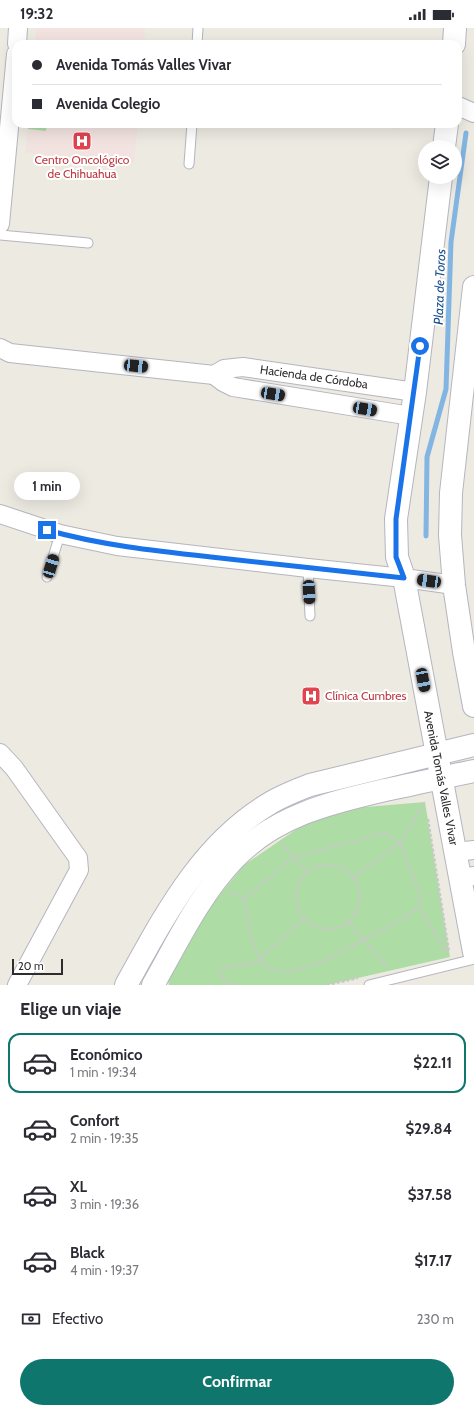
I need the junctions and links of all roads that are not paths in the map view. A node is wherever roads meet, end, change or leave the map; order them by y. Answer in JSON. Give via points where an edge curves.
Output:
{"nodes":[{"id":1,"x":18,"y":28,"type":"edge"},
{"id":2,"x":198,"y":28,"type":"edge"},
{"id":3,"x":455,"y":28,"type":"edge"},
{"id":4,"x":17,"y":40,"type":"edge"},
{"id":5,"x":197,"y":40,"type":"edge"},
{"id":6,"x":454,"y":40,"type":"edge"},
{"id":7,"x":12,"y":96,"type":"edge"},
{"id":8,"x":462,"y":108,"type":"edge"},
{"id":9,"x":474,"y":113,"type":"edge"},
{"id":10,"x":192,"y":128,"type":"edge"},
{"id":11,"x":446,"y":128,"type":"edge"},
{"id":12,"x":445,"y":140,"type":"edge"},
{"id":13,"x":189,"y":164,"type":"dead end"},
{"id":14,"x":440,"y":184,"type":"edge"},
{"id":15,"x":0,"y":224,"type":"edge"},
{"id":16,"x":0,"y":235,"type":"edge"},
{"id":17,"x":88,"y":243,"type":"dead end"},
{"id":18,"x":474,"y":287,"type":"edge"},
{"id":19,"x":0,"y":348,"type":"edge"},
{"id":20,"x":214,"y":375,"type":"junction"},
{"id":21,"x":415,"y":392,"type":"junction"},
{"id":22,"x":411,"y":416,"type":"junction"},
{"id":23,"x":0,"y":514,"type":"edge"},
{"id":24,"x":60,"y":534,"type":"junction"},
{"id":25,"x":308,"y":568,"type":"junction"},
{"id":26,"x":47,"y":577,"type":"dead end"},
{"id":27,"x":404,"y":578,"type":"junction"},
{"id":28,"x":454,"y":585,"type":"junction"},
{"id":29,"x":310,"y":616,"type":"dead end"},
{"id":30,"x":469,"y":655,"type":"edge"},
{"id":31,"x":474,"y":706,"type":"edge"},
{"id":32,"x":474,"y":745,"type":"edge"},
{"id":33,"x":0,"y":753,"type":"edge"},
{"id":34,"x":437,"y":754,"type":"junction"},
{"id":35,"x":474,"y":771,"type":"edge"},
{"id":36,"x":441,"y":777,"type":"junction"},
{"id":37,"x":465,"y":851,"type":"edge"},
{"id":38,"x":467,"y":877,"type":"edge"},
{"id":39,"x":474,"y":952,"type":"edge"},
{"id":40,"x":474,"y":960,"type":"edge"},
{"id":41,"x":391,"y":978,"type":"edge"},
{"id":42,"x":404,"y":981,"type":"edge"},
{"id":43,"x":128,"y":984,"type":"edge"},
{"id":44,"x":18,"y":985,"type":"edge"},
{"id":45,"x":153,"y":985,"type":"edge"},
{"id":46,"x":369,"y":985,"type":"edge"}],
"edges":[{"from":1,"to":4,"type":"street"},
{"from":2,"to":5,"type":"lane"},
{"from":3,"to":6,"type":"main road"},
{"from":7,"to":15,"type":"street"},
{"from":8,"to":9,"type":"street"},
{"from":10,"to":13,"type":"lane"},
{"from":11,"to":12,"type":"main road"},
{"from":14,"to":21,"type":"main road","name":"Avenida Tomás Valles Vivar"},
{"from":16,"to":17,"type":"lane"},
{"from":18,"to":28,"type":"main road","via":[[450,511]]},
{"from":19,"to":20,"type":"street","name":"Hacienda de Córdoba","via":[[10,353]]},
{"from":20,"to":21,"type":"street","name":"Hacienda de Córdoba","via":[[224,369],[242,367]]},
{"from":20,"to":22,"type":"street","name":"Hacienda de Córdoba","via":[[234,387]]},
{"from":21,"to":22,"type":"main road","name":"Avenida Tomás Valles Vivar"},
{"from":22,"to":27,"type":"main road","name":"Avenida Tomás Valles Vivar","via":[[396,519],[396,557]]},
{"from":23,"to":24,"type":"street"},
{"from":24,"to":25,"type":"street","via":[[123,546]]},
{"from":24,"to":26,"type":"lane"},
{"from":25,"to":27,"type":"street"},
{"from":25,"to":29,"type":"lane"},
{"from":27,"to":28,"type":"street"},
{"from":27,"to":34,"type":"main road","name":"Avenida Tomás Valles Vivar"},
{"from":28,"to":30,"type":"main road"},
{"from":30,"to":31,"type":"main road"},
{"from":32,"to":34,"type":"main road"},
{"from":33,"to":44,"type":"street","via":[[14,768],[78,858],[79,870]]},
{"from":34,"to":36,"type":"main road","name":"Avenida Tomás Valles Vivar"},
{"from":34,"to":43,"type":"main road","via":[[310,785],[277,799],[254,814],[222,841],[189,879]]},
{"from":35,"to":36,"type":"main road"},
{"from":36,"to":37,"type":"main road","name":"Avenida Tomás Valles Vivar"},
{"from":36,"to":45,"type":"main road","via":[[321,806],[273,828],[234,860],[218,878]]},
{"from":37,"to":38,"type":"main road","name":"Avenida Tomás Valles Vivar"},
{"from":38,"to":39,"type":"main road","name":"Avenida Tomás Valles Vivar"},
{"from":40,"to":42,"type":"lane"},
{"from":41,"to":42,"type":"lane"},
{"from":41,"to":46,"type":"lane"}]}
